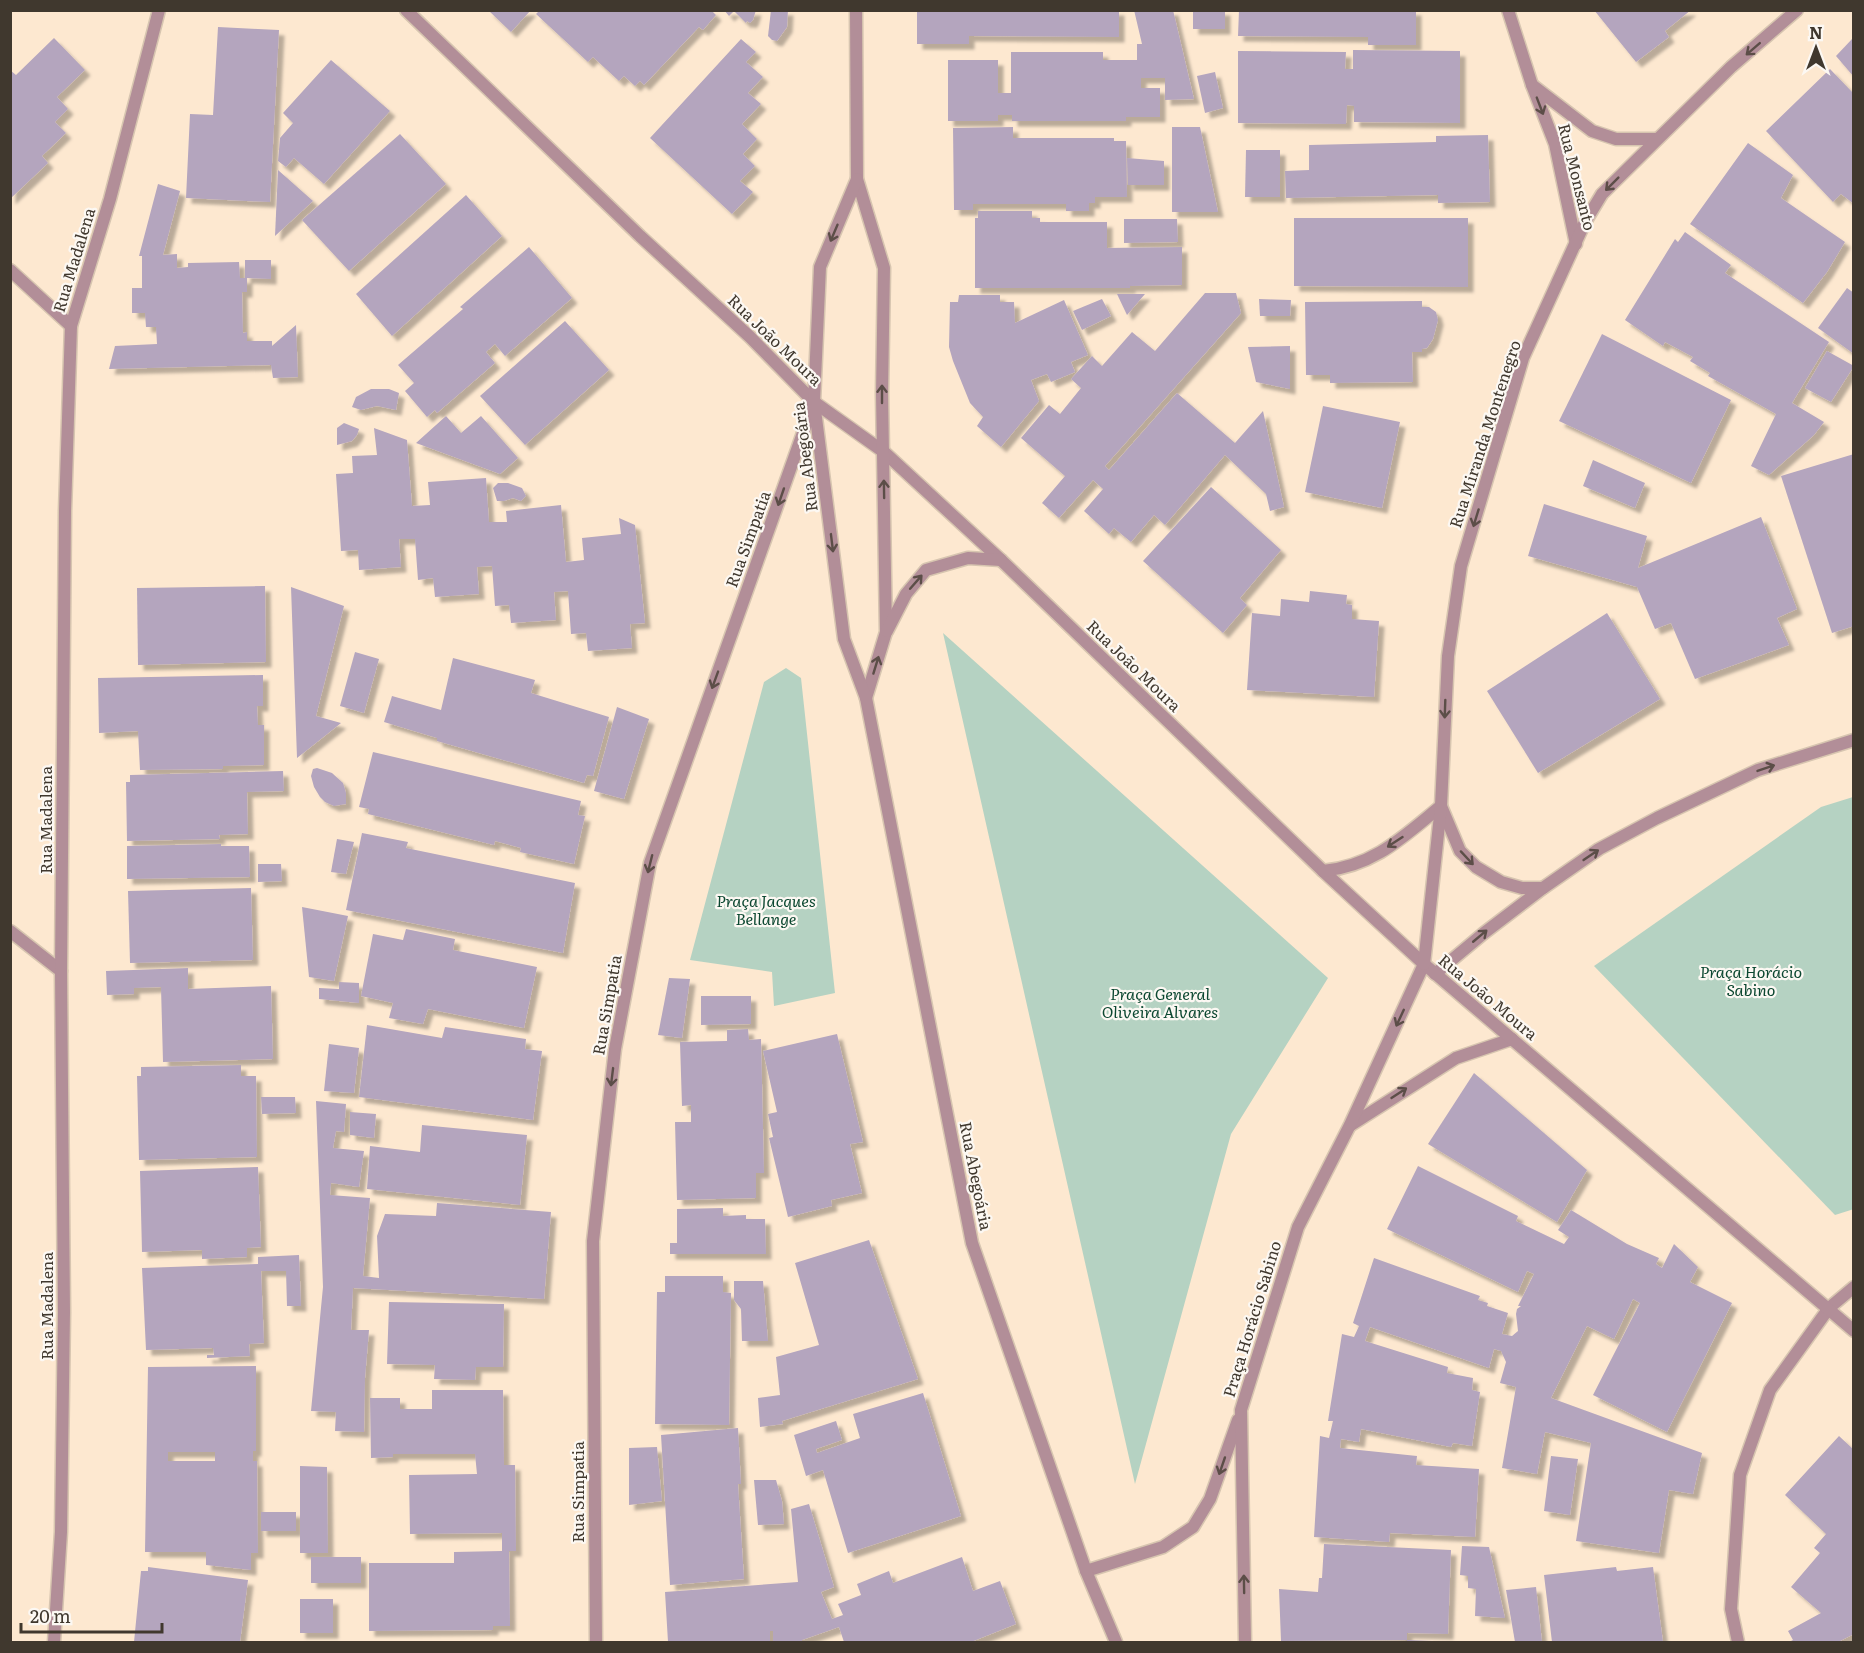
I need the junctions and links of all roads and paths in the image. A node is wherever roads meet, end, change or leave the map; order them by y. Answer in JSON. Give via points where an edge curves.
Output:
{"nodes":[{"id":1,"x":159,"y":10,"type":"edge"},
{"id":2,"x":406,"y":10,"type":"edge"},
{"id":3,"x":856,"y":10,"type":"edge"},
{"id":4,"x":1508,"y":10,"type":"edge"},
{"id":5,"x":1797,"y":10,"type":"edge"},
{"id":6,"x":1532,"y":85,"type":"junction"},
{"id":7,"x":1656,"y":139,"type":"junction"},
{"id":8,"x":856,"y":179,"type":"junction"},
{"id":9,"x":1576,"y":244,"type":"junction"},
{"id":10,"x":10,"y":270,"type":"edge"},
{"id":11,"x":71,"y":326,"type":"junction"},
{"id":12,"x":814,"y":402,"type":"junction"},
{"id":13,"x":884,"y":452,"type":"junction"},
{"id":14,"x":1000,"y":560,"type":"junction"},
{"id":15,"x":886,"y":632,"type":"junction"},
{"id":16,"x":866,"y":698,"type":"junction"},
{"id":17,"x":1854,"y":740,"type":"edge"},
{"id":18,"x":1441,"y":806,"type":"junction"},
{"id":19,"x":1323,"y":871,"type":"junction"},
{"id":20,"x":1543,"y":888,"type":"junction"},
{"id":21,"x":10,"y":931,"type":"edge"},
{"id":22,"x":1424,"y":964,"type":"junction"},
{"id":23,"x":61,"y":971,"type":"junction"},
{"id":24,"x":1435,"y":974,"type":"junction"},
{"id":25,"x":1512,"y":1039,"type":"junction"},
{"id":26,"x":1350,"y":1125,"type":"junction"},
{"id":27,"x":1854,"y":1287,"type":"edge"},
{"id":28,"x":1829,"y":1308,"type":"junction"},
{"id":29,"x":1854,"y":1331,"type":"edge"},
{"id":30,"x":1241,"y":1410,"type":"junction"},
{"id":31,"x":1086,"y":1570,"type":"junction"},
{"id":32,"x":54,"y":1642,"type":"edge"},
{"id":33,"x":596,"y":1642,"type":"edge"},
{"id":34,"x":1116,"y":1642,"type":"edge"},
{"id":35,"x":1245,"y":1642,"type":"edge"},
{"id":36,"x":1738,"y":1642,"type":"edge"}],
"edges":[{"from":1,"to":11,"type":"street","name":"Rua Madalena","via":[[110,199]]},
{"from":2,"to":12,"type":"street","name":"Rua João Moura"},
{"from":3,"to":8,"type":"street","name":"Rua Abegoária"},
{"from":4,"to":6,"type":"street","name":"Rua Monsanto"},
{"from":5,"to":7,"type":"street","name":"Rua Miranda Montenegro","one_way":true},
{"from":6,"to":7,"type":"street","name":"Rua Monsanto","via":[[1592,131],[1616,139]]},
{"from":6,"to":9,"type":"street","name":"Rua Monsanto","one_way":true,"via":[[1555,144]]},
{"from":7,"to":9,"type":"street","name":"Rua Miranda Montenegro","one_way":true,"via":[[1602,194]]},
{"from":8,"to":12,"type":"street","name":"Rua Abegoária","one_way":true,"via":[[820,267]]},
{"from":13,"to":8,"type":"street","name":"Rua Abegoária","one_way":true,"via":[[885,268]]},
{"from":9,"to":18,"type":"street","name":"Rua Miranda Montenegro","one_way":true,"via":[[1524,358],[1461,566],[1448,656]]},
{"from":10,"to":11,"type":"street"},
{"from":11,"to":23,"type":"street","name":"Rua Madalena","via":[[65,512]]},
{"from":12,"to":13,"type":"street","name":"Rua João Moura"},
{"from":12,"to":16,"type":"street","name":"Rua Abegoária","one_way":true,"via":[[844,639]]},
{"from":12,"to":33,"type":"street","name":"Rua Simpatia","one_way":true,"via":[[650,863],[615,1049],[593,1241]]},
{"from":13,"to":14,"type":"street","name":"Rua João Moura"},
{"from":15,"to":13,"type":"street","name":"Rua Abegoária","one_way":true},
{"from":15,"to":14,"type":"street","one_way":true,"via":[[906,594],[926,570],[968,558]]},
{"from":14,"to":19,"type":"street","name":"Rua João Moura"},
{"from":16,"to":15,"type":"street","name":"Rua Abegoária","one_way":true},
{"from":16,"to":31,"type":"street","name":"Rua Abegoária","via":[[972,1243]]},
{"from":20,"to":17,"type":"street","one_way":true,"via":[[1599,849],[1758,770]]},
{"from":18,"to":19,"type":"street","one_way":true,"via":[[1375,856],[1344,869]]},
{"from":18,"to":20,"type":"street","one_way":true,"via":[[1460,851],[1476,867],[1501,882]]},
{"from":18,"to":22,"type":"street","name":"Rua Miranda Montenegro"},
{"from":19,"to":22,"type":"street","name":"Rua João Moura"},
{"from":24,"to":20,"type":"street","one_way":true},
{"from":21,"to":23,"type":"street"},
{"from":22,"to":24,"type":"street","name":"Rua João Moura"},
{"from":22,"to":26,"type":"street","name":"Praça Horácio Sabino","one_way":true},
{"from":23,"to":32,"type":"street","name":"Rua Madalena","via":[[64,1312],[61,1533]]},
{"from":24,"to":25,"type":"street","name":"Rua João Moura"},
{"from":26,"to":25,"type":"street","one_way":true,"via":[[1456,1059]]},
{"from":25,"to":28,"type":"street","name":"Rua João Moura"},
{"from":26,"to":30,"type":"street","name":"Praça Horácio Sabino","via":[[1298,1227]]},
{"from":27,"to":28,"type":"street"},
{"from":28,"to":29,"type":"street","name":"Rua João Moura"},
{"from":28,"to":36,"type":"street","via":[[1770,1390],[1740,1475],[1731,1609]]},
{"from":30,"to":31,"type":"street","one_way":true,"via":[[1210,1499],[1192,1527],[1163,1547]]},
{"from":35,"to":30,"type":"street","name":"Praça Horácio Sabino","one_way":true},
{"from":31,"to":34,"type":"street","name":"Rua Abegoária"}]}
